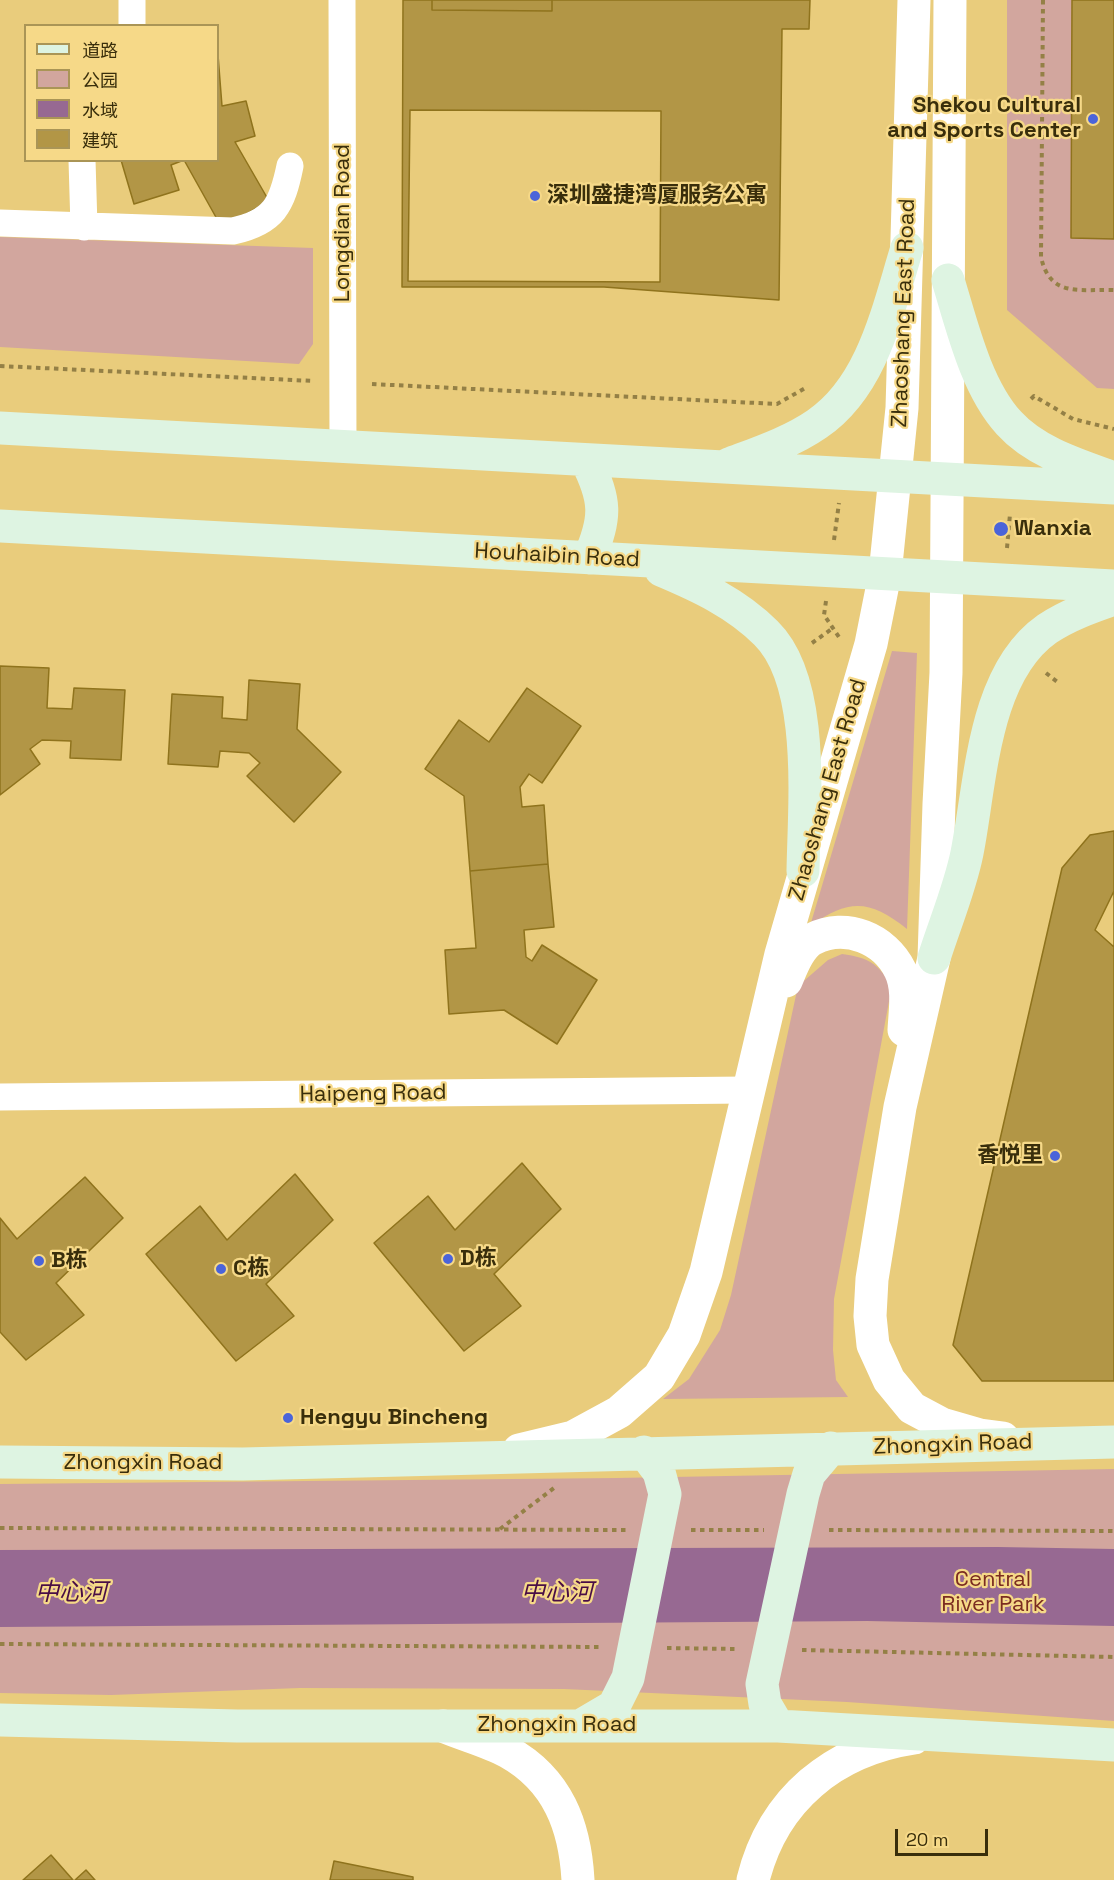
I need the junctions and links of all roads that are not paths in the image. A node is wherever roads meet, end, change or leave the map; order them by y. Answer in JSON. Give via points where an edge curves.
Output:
{"nodes":[{"id":1,"x":132,"y":0,"type":"edge"},
{"id":2,"x":342,"y":0,"type":"edge"},
{"id":3,"x":914,"y":0,"type":"edge"},
{"id":4,"x":950,"y":0,"type":"edge"},
{"id":5,"x":132,"y":24,"type":"edge"},
{"id":6,"x":82,"y":162,"type":"edge"},
{"id":7,"x":290,"y":166,"type":"dead end"},
{"id":8,"x":0,"y":223,"type":"edge"},
{"id":9,"x":84,"y":227,"type":"junction"},
{"id":10,"x":907,"y":248,"type":"junction"},
{"id":11,"x":948,"y":280,"type":"junction"},
{"id":12,"x":0,"y":428,"type":"edge"},
{"id":13,"x":343,"y":447,"type":"junction"},
{"id":14,"x":586,"y":460,"type":"junction"},
{"id":15,"x":719,"y":468,"type":"junction"},
{"id":16,"x":897,"y":476,"type":"junction"},
{"id":17,"x":1114,"y":478,"type":"edge"},
{"id":18,"x":947,"y":479,"type":"junction"},
{"id":19,"x":1114,"y":488,"type":"edge"},
{"id":20,"x":0,"y":526,"type":"edge"},
{"id":21,"x":589,"y":558,"type":"junction"},
{"id":22,"x":637,"y":560,"type":"junction"},
{"id":23,"x":885,"y":574,"type":"junction"},
{"id":24,"x":945,"y":577,"type":"junction"},
{"id":25,"x":1114,"y":586,"type":"edge"},
{"id":26,"x":1114,"y":599,"type":"edge"},
{"id":27,"x":803,"y":871,"type":"junction"},
{"id":28,"x":934,"y":958,"type":"junction"},
{"id":29,"x":758,"y":1046,"type":"junction"},
{"id":30,"x":747,"y":1090,"type":"junction"},
{"id":31,"x":0,"y":1097,"type":"edge"},
{"id":32,"x":900,"y":1107,"type":"junction"},
{"id":33,"x":1038,"y":1442,"type":"junction"},
{"id":34,"x":1114,"y":1442,"type":"edge"},
{"id":35,"x":831,"y":1449,"type":"junction"},
{"id":36,"x":644,"y":1452,"type":"junction"},
{"id":37,"x":494,"y":1456,"type":"junction"},
{"id":38,"x":0,"y":1462,"type":"edge"},
{"id":39,"x":0,"y":1720,"type":"edge"},
{"id":40,"x":439,"y":1724,"type":"junction"},
{"id":41,"x":580,"y":1726,"type":"junction"},
{"id":42,"x":778,"y":1726,"type":"junction"},
{"id":43,"x":941,"y":1734,"type":"junction"},
{"id":44,"x":1114,"y":1744,"type":"edge"},
{"id":45,"x":578,"y":1880,"type":"edge"},
{"id":46,"x":753,"y":1880,"type":"edge"}],
"edges":[{"from":1,"to":5,"type":"street"},
{"from":2,"to":13,"type":"street","name":"Longdian Road"},
{"from":3,"to":10,"type":"street","name":"Zhaoshang East Road"},
{"from":4,"to":11,"type":"street","name":"Zhaoshang East Road"},
{"from":6,"to":9,"type":"street"},
{"from":7,"to":9,"type":"street","via":[[284,195],[269,217],[253,226],[233,231]]},
{"from":8,"to":9,"type":"street"},
{"from":10,"to":15,"type":"main road","via":[[873,351],[858,381],[838,407],[816,425]]},
{"from":10,"to":16,"type":"street","name":"Zhaoshang East Road"},
{"from":11,"to":17,"type":"main road","via":[[976,367],[1008,423],[1053,454]]},
{"from":11,"to":18,"type":"street","name":"Zhaoshang East Road"},
{"from":12,"to":13,"type":"main road"},
{"from":13,"to":14,"type":"main road"},
{"from":14,"to":15,"type":"main road"},
{"from":14,"to":21,"type":"main road","via":[[599,486],[603,510],[600,535]]},
{"from":15,"to":16,"type":"main road"},
{"from":16,"to":18,"type":"main road"},
{"from":16,"to":23,"type":"street","name":"Zhaoshang East Road"},
{"from":18,"to":19,"type":"main road"},
{"from":18,"to":24,"type":"street","name":"Zhaoshang East Road"},
{"from":20,"to":21,"type":"main road","name":"Houhaibin Road"},
{"from":21,"to":22,"type":"main road","name":"Houhaibin Road"},
{"from":22,"to":23,"type":"main road","name":"Houhaibin Road"},
{"from":22,"to":27,"type":"main road","via":[[698,585],[737,608],[768,634],[787,666],[801,708],[805,758]]},
{"from":23,"to":24,"type":"main road","name":"Houhaibin Road"},
{"from":23,"to":27,"type":"street","name":"Zhaoshang East Road","via":[[871,644]]},
{"from":24,"to":25,"type":"main road","name":"Houhaibin Road"},
{"from":24,"to":28,"type":"street","name":"Zhaoshang East Road","via":[[946,672]]},
{"from":26,"to":28,"type":"main road","via":[[1046,630],[1008,675],[994,710],[967,856]]},
{"from":27,"to":29,"type":"street","name":"Zhaoshang East Road"},
{"from":28,"to":32,"type":"street","name":"Zhaoshang East Road"},
{"from":29,"to":30,"type":"street","name":"Zhaoshang East Road"},
{"from":29,"to":32,"type":"street","via":[[802,949],[812,939],[829,933],[862,936],[891,956],[901,972],[906,994]]},
{"from":30,"to":31,"type":"street","name":"Haipeng Road"},
{"from":30,"to":37,"type":"street","name":"Zhaoshang East Road","via":[[706,1272],[684,1335],[659,1377],[619,1412],[573,1437]]},
{"from":32,"to":33,"type":"street","name":"Zhaoshang East Road","via":[[872,1279],[873,1345],[889,1380],[912,1408],[942,1424],[980,1435]]},
{"from":33,"to":34,"type":"main road","name":"Zhongxin Road"},
{"from":33,"to":35,"type":"main road","name":"Zhongxin Road"},
{"from":35,"to":36,"type":"main road","name":"Zhongxin Road"},
{"from":35,"to":42,"type":"main road","via":[[809,1474],[803,1494],[762,1684],[765,1704]]},
{"from":36,"to":37,"type":"main road","name":"Zhongxin Road"},
{"from":36,"to":41,"type":"main road","via":[[659,1472],[665,1494],[627,1678],[614,1706]]},
{"from":37,"to":38,"type":"main road","name":"Zhongxin Road","via":[[243,1464]]},
{"from":39,"to":40,"type":"main road","name":"Zhongxin Road","via":[[237,1726]]},
{"from":40,"to":41,"type":"main road","name":"Zhongxin Road"},
{"from":40,"to":45,"type":"street","via":[[508,1753],[543,1779],[562,1806],[576,1846]]},
{"from":41,"to":42,"type":"main road","name":"Zhongxin Road"},
{"from":42,"to":43,"type":"main road","name":"Zhongxin Road"},
{"from":43,"to":44,"type":"main road","name":"Zhongxin Road"},
{"from":43,"to":46,"type":"street","via":[[873,1747],[826,1771],[787,1807]]}]}
